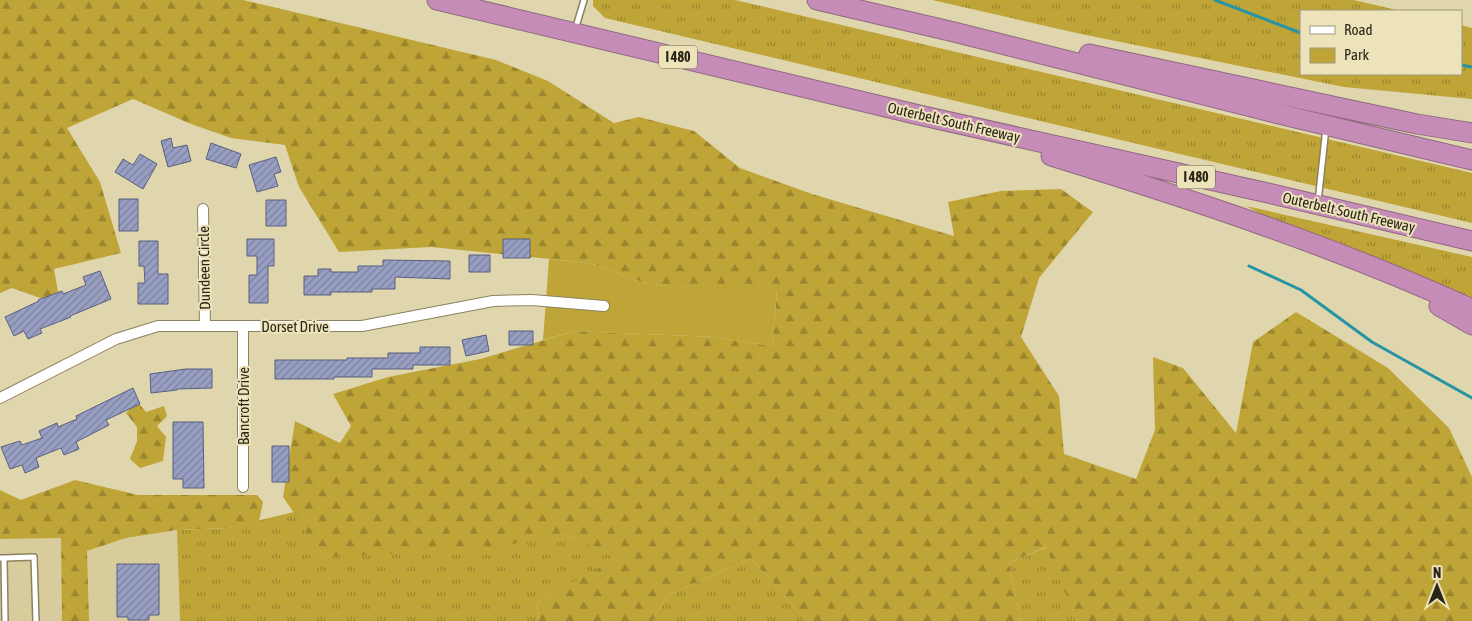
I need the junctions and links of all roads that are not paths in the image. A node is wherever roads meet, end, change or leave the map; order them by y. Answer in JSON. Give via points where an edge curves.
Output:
{"nodes":[{"id":1,"x":437,"y":0,"type":"edge"},
{"id":2,"x":584,"y":0,"type":"edge"},
{"id":3,"x":817,"y":0,"type":"edge"},
{"id":4,"x":574,"y":32,"type":"junction"},
{"id":5,"x":954,"y":32,"type":"junction"},
{"id":6,"x":919,"y":114,"type":"junction"},
{"id":7,"x":1326,"y":125,"type":"junction"},
{"id":8,"x":1472,"y":133,"type":"edge"},
{"id":9,"x":1472,"y":160,"type":"edge"},
{"id":10,"x":1318,"y":204,"type":"junction"},
{"id":11,"x":203,"y":209,"type":"dead end"},
{"id":12,"x":1291,"y":236,"type":"junction"},
{"id":13,"x":1472,"y":240,"type":"edge"},
{"id":14,"x":604,"y":306,"type":"dead end"},
{"id":15,"x":1472,"y":309,"type":"edge"},
{"id":16,"x":1472,"y":325,"type":"edge"},
{"id":17,"x":205,"y":326,"type":"junction"},
{"id":18,"x":243,"y":326,"type":"junction"},
{"id":19,"x":0,"y":398,"type":"edge"},
{"id":20,"x":243,"y":487,"type":"dead end"},
{"id":21,"x":2,"y":558,"type":"edge"},
{"id":22,"x":5,"y":621,"type":"edge"},
{"id":23,"x":36,"y":621,"type":"edge"}],
"edges":[{"from":1,"to":4,"type":"highway","name":"Outerbelt South Freeway","number":"I 480"},
{"from":2,"to":4,"type":"lane"},
{"from":3,"to":5,"type":"highway"},
{"from":4,"to":6,"type":"highway","name":"Outerbelt South Freeway","number":"I 480"},
{"from":5,"to":7,"type":"highway"},
{"from":5,"to":8,"type":"highway","via":[[1072,50]]},
{"from":6,"to":10,"type":"highway","name":"Outerbelt South Freeway","number":"I 480"},
{"from":6,"to":12,"type":"highway","via":[[1179,195]]},
{"from":7,"to":9,"type":"highway"},
{"from":7,"to":10,"type":"lane"},
{"from":10,"to":13,"type":"highway","name":"Outerbelt South Freeway","number":"I 480"},
{"from":11,"to":17,"type":"street","name":"Dundeen Circle"},
{"from":12,"to":15,"type":"highway"},
{"from":12,"to":16,"type":"highway","via":[[1393,283]]},
{"from":14,"to":18,"type":"street","name":"Dorset Drive","via":[[532,300],[493,301],[362,326]]},
{"from":17,"to":18,"type":"street","name":"Dorset Drive"},
{"from":17,"to":19,"type":"street","name":"Dorset Drive","via":[[158,326],[116,339]]},
{"from":18,"to":20,"type":"street","name":"Bancroft Drive"},
{"from":21,"to":22,"type":"lane"},
{"from":21,"to":23,"type":"lane","via":[[34,557]]}]}
